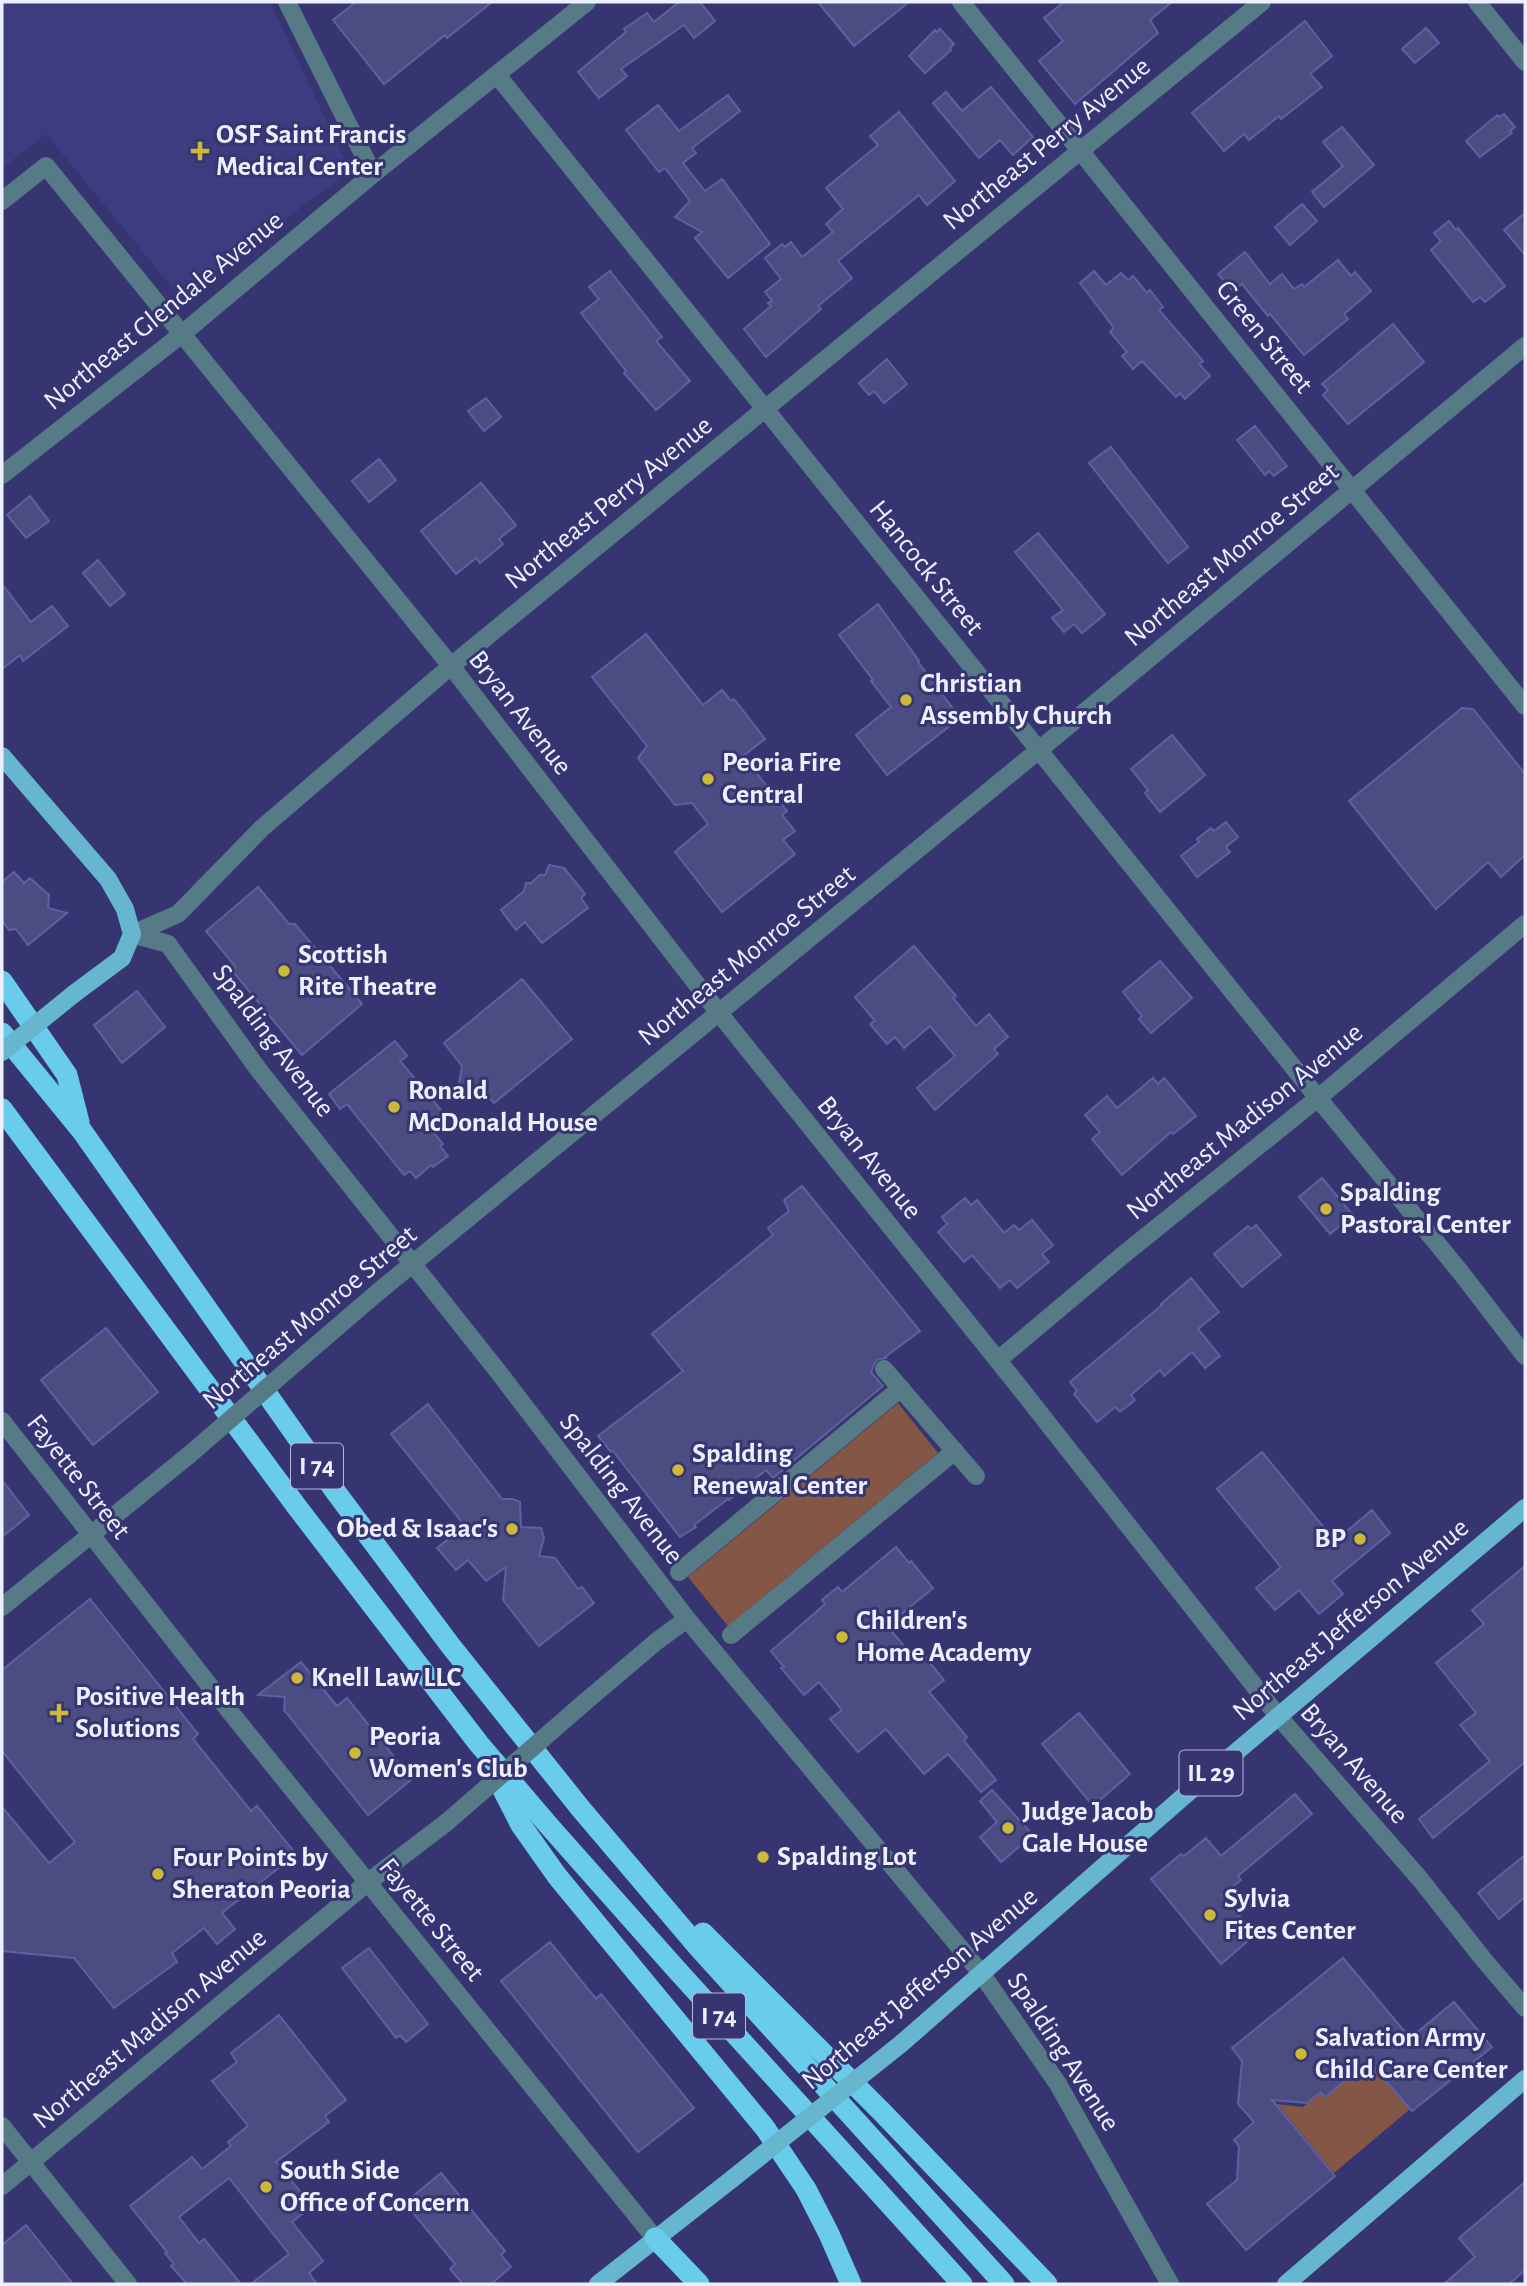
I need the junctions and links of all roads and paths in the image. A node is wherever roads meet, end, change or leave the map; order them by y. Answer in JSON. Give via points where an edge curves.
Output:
{"nodes":[{"id":1,"x":287,"y":2,"type":"edge"},
{"id":2,"x":961,"y":2,"type":"edge"},
{"id":3,"x":1262,"y":2,"type":"edge"},
{"id":4,"x":1477,"y":2,"type":"edge"},
{"id":5,"x":580,"y":4,"type":"edge"},
{"id":6,"x":1525,"y":62,"type":"edge"},
{"id":7,"x":497,"y":75,"type":"junction"},
{"id":8,"x":1080,"y":151,"type":"junction"},
{"id":9,"x":373,"y":174,"type":"junction"},
{"id":10,"x":2,"y":201,"type":"edge"},
{"id":11,"x":182,"y":334,"type":"junction"},
{"id":12,"x":1525,"y":346,"type":"edge"},
{"id":13,"x":766,"y":410,"type":"junction"},
{"id":14,"x":2,"y":475,"type":"edge"},
{"id":15,"x":1352,"y":489,"type":"junction"},
{"id":16,"x":451,"y":666,"type":"junction"},
{"id":17,"x":1525,"y":706,"type":"edge"},
{"id":18,"x":1039,"y":750,"type":"junction"},
{"id":19,"x":2,"y":756,"type":"edge"},
{"id":20,"x":1525,"y":924,"type":"edge"},
{"id":21,"x":132,"y":933,"type":"junction"},
{"id":22,"x":2,"y":981,"type":"edge"},
{"id":23,"x":719,"y":1013,"type":"junction"},
{"id":24,"x":2,"y":1033,"type":"edge"},
{"id":25,"x":2,"y":1052,"type":"edge"},
{"id":26,"x":1318,"y":1098,"type":"junction"},
{"id":27,"x":2,"y":1109,"type":"edge"},
{"id":28,"x":2,"y":1121,"type":"edge"},
{"id":29,"x":82,"y":1131,"type":"junction"},
{"id":30,"x":61,"y":1188,"type":"junction"},
{"id":31,"x":412,"y":1264,"type":"junction"},
{"id":32,"x":1525,"y":1356,"type":"edge"},
{"id":33,"x":998,"y":1360,"type":"junction"},
{"id":34,"x":884,"y":1369,"type":"dead end"},
{"id":35,"x":901,"y":1388,"type":"junction"},
{"id":36,"x":2,"y":1421,"type":"edge"},
{"id":37,"x":954,"y":1451,"type":"junction"},
{"id":38,"x":976,"y":1476,"type":"dead end"},
{"id":39,"x":1525,"y":1508,"type":"edge"},
{"id":40,"x":89,"y":1534,"type":"junction"},
{"id":41,"x":679,"y":1572,"type":"dead end"},
{"id":42,"x":2,"y":1607,"type":"edge"},
{"id":43,"x":687,"y":1619,"type":"junction"},
{"id":44,"x":731,"y":1635,"type":"dead end"},
{"id":45,"x":1278,"y":1716,"type":"junction"},
{"id":46,"x":479,"y":1744,"type":"junction"},
{"id":47,"x":567,"y":1791,"type":"junction"},
{"id":48,"x":368,"y":1883,"type":"junction"},
{"id":49,"x":981,"y":1973,"type":"junction"},
{"id":50,"x":1525,"y":2008,"type":"edge"},
{"id":51,"x":1525,"y":2079,"type":"edge"},
{"id":52,"x":2,"y":2126,"type":"edge"},
{"id":53,"x":31,"y":2162,"type":"junction"},
{"id":54,"x":2,"y":2186,"type":"edge"},
{"id":55,"x":655,"y":2238,"type":"junction"},
{"id":56,"x":128,"y":2284,"type":"edge"},
{"id":57,"x":598,"y":2284,"type":"edge"},
{"id":58,"x":692,"y":2284,"type":"edge"},
{"id":59,"x":699,"y":2284,"type":"edge"},
{"id":60,"x":851,"y":2284,"type":"edge"},
{"id":61,"x":962,"y":2284,"type":"edge"},
{"id":62,"x":1004,"y":2284,"type":"edge"},
{"id":63,"x":1047,"y":2284,"type":"edge"},
{"id":64,"x":1170,"y":2284,"type":"edge"},
{"id":65,"x":1286,"y":2284,"type":"edge"}],
"edges":[{"from":1,"to":9,"type":"street"},
{"from":2,"to":8,"type":"street","name":"Green Street"},
{"from":3,"to":8,"type":"street","name":"Northeast Perry Avenue"},
{"from":4,"to":6,"type":"street"},
{"from":5,"to":7,"type":"street","name":"Northeast Glendale Avenue"},
{"from":7,"to":9,"type":"street","name":"Northeast Glendale Avenue"},
{"from":7,"to":13,"type":"street","name":"Hancock Street"},
{"from":8,"to":13,"type":"street","name":"Northeast Perry Avenue"},
{"from":8,"to":15,"type":"street","name":"Green Street"},
{"from":9,"to":11,"type":"street","name":"Northeast Glendale Avenue"},
{"from":10,"to":11,"type":"street","name":"Bryan Avenue","via":[[47,166]]},
{"from":11,"to":14,"type":"street","name":"Northeast Glendale Avenue"},
{"from":11,"to":16,"type":"street","name":"Bryan Avenue"},
{"from":12,"to":15,"type":"street","name":"Northeast Monroe Street"},
{"from":13,"to":16,"type":"street","name":"Northeast Perry Avenue"},
{"from":13,"to":18,"type":"street","name":"Hancock Street"},
{"from":15,"to":17,"type":"street","name":"Green Street"},
{"from":15,"to":18,"type":"street","name":"Northeast Monroe Street"},
{"from":16,"to":21,"type":"street","name":"Northeast Perry Avenue","via":[[262,828],[177,914]]},
{"from":16,"to":23,"type":"street","name":"Bryan Avenue"},
{"from":18,"to":23,"type":"street","name":"Northeast Monroe Street"},
{"from":18,"to":26,"type":"street","name":"Hancock Street"},
{"from":19,"to":21,"type":"main road","via":[[108,879]]},
{"from":20,"to":26,"type":"street","name":"Northeast Madison Avenue"},
{"from":21,"to":25,"type":"main road","bridge":true,"via":[[122,958]]},
{"from":21,"to":31,"type":"street","name":"Spalding Avenue","via":[[168,944],[258,1069]]},
{"from":22,"to":29,"type":"highway","via":[[67,1075]]},
{"from":23,"to":31,"type":"street","name":"Northeast Monroe Street"},
{"from":23,"to":33,"type":"street","name":"Bryan Avenue"},
{"from":24,"to":29,"type":"highway","number":"I 74"},
{"from":26,"to":32,"type":"street","name":"Hancock Street"},
{"from":26,"to":33,"type":"street","name":"Northeast Madison Avenue"},
{"from":27,"to":30,"type":"highway","number":"I 74"},
{"from":28,"to":30,"type":"highway"},
{"from":29,"to":47,"type":"highway","number":"I 74","via":[[335,1491]]},
{"from":30,"to":46,"type":"highway","number":"I 74"},
{"from":31,"to":40,"type":"street","name":"Northeast Monroe Street","bridge":true,"via":[[189,1455]]},
{"from":31,"to":43,"type":"street","name":"Spalding Avenue"},
{"from":33,"to":45,"type":"street","name":"Bryan Avenue"},
{"from":34,"to":35,"type":"street"},
{"from":35,"to":37,"type":"street"},
{"from":35,"to":41,"type":"street"},
{"from":36,"to":40,"type":"street","name":"Fayette Street"},
{"from":37,"to":38,"type":"street"},
{"from":37,"to":44,"type":"street"},
{"from":39,"to":45,"type":"main road","name":"Northeast Jefferson Avenue","number":"IL 29"},
{"from":40,"to":42,"type":"street","name":"Northeast Monroe Street"},
{"from":40,"to":48,"type":"street","name":"Fayette Street"},
{"from":43,"to":48,"type":"street","name":"Northeast Madison Avenue","bridge":true},
{"from":43,"to":49,"type":"street","name":"Spalding Avenue"},
{"from":45,"to":49,"type":"main road","name":"Northeast Jefferson Avenue","number":"IL 29"},
{"from":45,"to":50,"type":"street","name":"Bryan Avenue"},
{"from":46,"to":60,"type":"highway","via":[[522,1825],[556,1876],[787,2159]]},
{"from":46,"to":61,"type":"highway","number":"I 74"},
{"from":47,"to":62,"type":"highway","number":"I 74","via":[[699,1948]]},
{"from":47,"to":63,"type":"highway"},
{"from":48,"to":53,"type":"street","name":"Northeast Madison Avenue"},
{"from":48,"to":55,"type":"street","name":"Fayette Street"},
{"from":49,"to":55,"type":"main road","name":"Northeast Jefferson Avenue","number":"IL 29","bridge":true,"via":[[902,2043]]},
{"from":49,"to":64,"type":"street","name":"Spalding Avenue","via":[[1058,2084]]},
{"from":51,"to":65,"type":"main road"},
{"from":52,"to":53,"type":"street"},
{"from":53,"to":54,"type":"street","name":"Northeast Madison Avenue"},
{"from":53,"to":56,"type":"street"},
{"from":55,"to":57,"type":"main road","name":"Northeast Jefferson Avenue"},
{"from":55,"to":58,"type":"street","name":"Fayette Street"},
{"from":55,"to":59,"type":"highway"}]}
